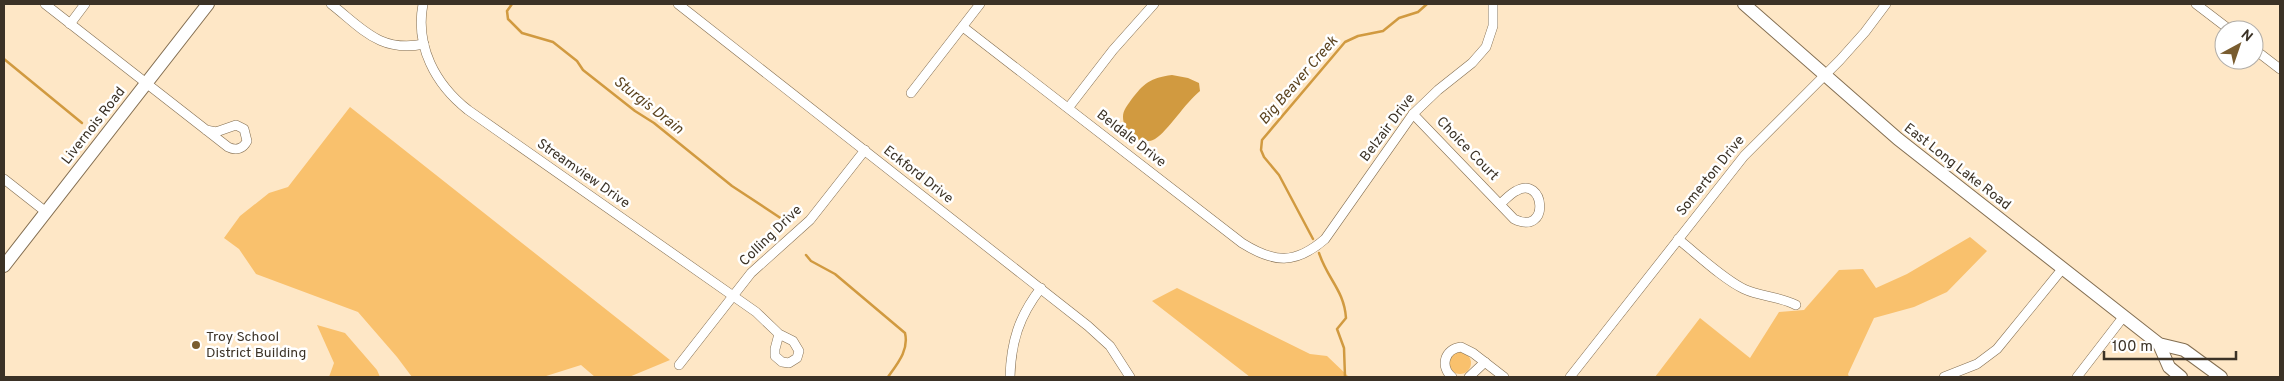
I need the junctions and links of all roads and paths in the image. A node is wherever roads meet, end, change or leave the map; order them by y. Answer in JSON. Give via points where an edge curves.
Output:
{"nodes":[{"id":1,"x":45,"y":4,"type":"edge"},
{"id":2,"x":85,"y":4,"type":"edge"},
{"id":3,"x":208,"y":4,"type":"edge"},
{"id":4,"x":331,"y":4,"type":"edge"},
{"id":5,"x":423,"y":4,"type":"edge"},
{"id":6,"x":678,"y":4,"type":"edge"},
{"id":7,"x":980,"y":4,"type":"edge"},
{"id":8,"x":1154,"y":4,"type":"edge"},
{"id":9,"x":1493,"y":4,"type":"edge"},
{"id":10,"x":1744,"y":4,"type":"edge"},
{"id":11,"x":1886,"y":4,"type":"edge"},
{"id":12,"x":2196,"y":4,"type":"edge"},
{"id":13,"x":2217,"y":20,"type":"edge"},
{"id":14,"x":70,"y":24,"type":"junction"},
{"id":15,"x":963,"y":27,"type":"junction"},
{"id":16,"x":424,"y":44,"type":"junction"},
{"id":17,"x":2264,"y":57,"type":"edge"},
{"id":18,"x":2280,"y":69,"type":"edge"},
{"id":19,"x":1825,"y":75,"type":"junction"},
{"id":20,"x":146,"y":83,"type":"junction"},
{"id":21,"x":911,"y":93,"type":"dead end"},
{"id":22,"x":1068,"y":107,"type":"junction"},
{"id":23,"x":1413,"y":114,"type":"junction"},
{"id":24,"x":206,"y":130,"type":"dead end"},
{"id":25,"x":865,"y":150,"type":"junction"},
{"id":26,"x":4,"y":178,"type":"edge"},
{"id":27,"x":1500,"y":204,"type":"junction"},
{"id":28,"x":46,"y":212,"type":"junction"},
{"id":29,"x":1678,"y":239,"type":"junction"},
{"id":30,"x":1288,"y":259,"type":"joint"},
{"id":31,"x":4,"y":266,"type":"edge"},
{"id":32,"x":2063,"y":268,"type":"junction"},
{"id":33,"x":1040,"y":288,"type":"junction"},
{"id":34,"x":733,"y":296,"type":"junction"},
{"id":35,"x":1796,"y":305,"type":"dead end"},
{"id":36,"x":2124,"y":316,"type":"junction"},
{"id":37,"x":779,"y":334,"type":"dead end"},
{"id":38,"x":2159,"y":344,"type":"junction"},
{"id":39,"x":1485,"y":362,"type":"junction"},
{"id":40,"x":679,"y":365,"type":"dead end"},
{"id":41,"x":1010,"y":377,"type":"edge"},
{"id":42,"x":1130,"y":377,"type":"edge"},
{"id":43,"x":1452,"y":377,"type":"edge"},
{"id":44,"x":1469,"y":377,"type":"edge"},
{"id":45,"x":1504,"y":377,"type":"edge"},
{"id":46,"x":1570,"y":377,"type":"edge"},
{"id":47,"x":1944,"y":377,"type":"edge"},
{"id":48,"x":2077,"y":377,"type":"edge"},
{"id":49,"x":2181,"y":377,"type":"edge"},
{"id":50,"x":2221,"y":377,"type":"edge"}],
"edges":[{"from":1,"to":14,"type":"street"},
{"from":2,"to":14,"type":"street"},
{"from":3,"to":20,"type":"main road","name":"Livernois Road"},
{"from":4,"to":16,"type":"street","via":[[382,43],[403,47]]},
{"from":5,"to":16,"type":"street","name":"Streamview Drive"},
{"from":6,"to":25,"type":"street","name":"Eckford Drive"},
{"from":7,"to":15,"type":"street"},
{"from":8,"to":22,"type":"street","via":[[1117,44]]},
{"from":9,"to":23,"type":"street","name":"Belzair Drive","via":[[1494,26],[1486,47]]},
{"from":10,"to":19,"type":"main road","name":"East Long Lake Road"},
{"from":11,"to":19,"type":"street","name":"Somerton Drive"},
{"from":12,"to":13,"type":"street"},
{"from":14,"to":20,"type":"street"},
{"from":15,"to":21,"type":"street"},
{"from":15,"to":22,"type":"street","name":"Beldale Drive"},
{"from":16,"to":34,"type":"street","name":"Streamview Drive","via":[[437,78],[459,103]]},
{"from":17,"to":18,"type":"street"},
{"from":19,"to":29,"type":"street","name":"Somerton Drive","via":[[1752,147]]},
{"from":19,"to":32,"type":"main road","name":"East Long Lake Road","via":[[1898,139]]},
{"from":20,"to":24,"type":"street"},
{"from":20,"to":28,"type":"main road","name":"Livernois Road"},
{"from":22,"to":30,"type":"street","name":"Beldale Drive","via":[[1242,243],[1261,254]]},
{"from":23,"to":27,"type":"street","name":"Choice Court"},
{"from":23,"to":30,"type":"street","name":"Belzair Drive","via":[[1325,239],[1304,254]]},
{"from":25,"to":33,"type":"street","name":"Eckford Drive"},
{"from":25,"to":34,"type":"street","name":"Colling Drive","via":[[810,220],[761,262]]},
{"from":26,"to":28,"type":"street"},
{"from":27,"to":27,"type":"street","name":"Choice Court","via":[[1514,219],[1525,223],[1536,218],[1541,208],[1536,193],[1526,189],[1515,191]]},
{"from":28,"to":31,"type":"main road","name":"Livernois Road"},
{"from":29,"to":35,"type":"street","via":[[1745,290],[1778,297]]},
{"from":29,"to":46,"type":"street","name":"Somerton Drive"},
{"from":32,"to":36,"type":"main road","name":"East Long Lake Road"},
{"from":32,"to":47,"type":"street","via":[[1997,349],[1977,364]]},
{"from":33,"to":41,"type":"street","via":[[1018,323],[1012,346]]},
{"from":33,"to":42,"type":"street","name":"Eckford Drive","via":[[1100,336],[1118,355]]},
{"from":34,"to":37,"type":"street","name":"Streamview Drive"},
{"from":34,"to":40,"type":"street","name":"Colling Drive"},
{"from":36,"to":38,"type":"main road","name":"East Long Lake Road"},
{"from":36,"to":48,"type":"street"},
{"from":38,"to":49,"type":"main road","name":"East Long Lake Road","via":[[2169,367]]},
{"from":38,"to":50,"type":"main road","name":"East Long Lake Road","via":[[2184,350]]},
{"from":39,"to":43,"type":"street","via":[[1467,349],[1456,348],[1444,361]]},
{"from":39,"to":44,"type":"street"},
{"from":39,"to":45,"type":"street"}]}
